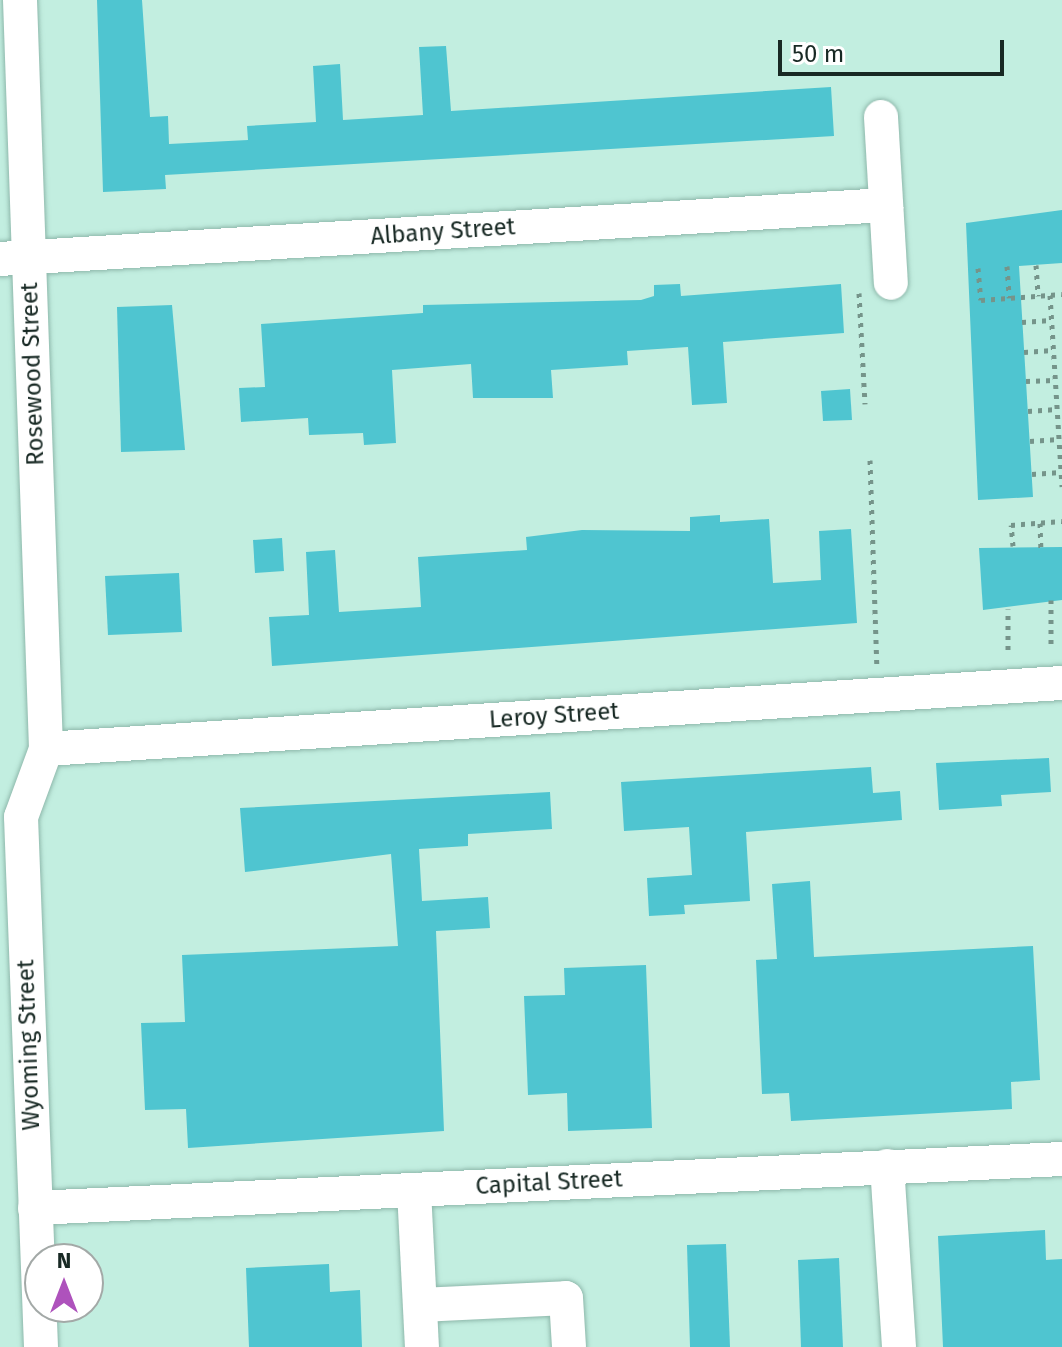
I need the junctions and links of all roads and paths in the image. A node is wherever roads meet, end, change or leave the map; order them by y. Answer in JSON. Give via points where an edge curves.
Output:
{"nodes":[{"id":1,"x":20,"y":0,"type":"edge"},
{"id":2,"x":881,"y":117,"type":"dead end"},
{"id":3,"x":886,"y":205,"type":"junction"},
{"id":4,"x":15,"y":258,"type":"edge"},
{"id":5,"x":1036,"y":265,"type":"dead end"},
{"id":6,"x":1007,"y":266,"type":"dead end"},
{"id":7,"x":978,"y":268,"type":"dead end"},
{"id":8,"x":875,"y":286,"type":"joint"},
{"id":9,"x":1062,"y":294,"type":"edge"},
{"id":10,"x":1050,"y":295,"type":"junction"},
{"id":11,"x":1038,"y":296,"type":"junction"},
{"id":12,"x":1009,"y":298,"type":"junction"},
{"id":13,"x":1051,"y":320,"type":"junction"},
{"id":14,"x":1022,"y":322,"type":"dead end"},
{"id":15,"x":1053,"y":350,"type":"junction"},
{"id":16,"x":1024,"y":352,"type":"dead end"},
{"id":17,"x":1055,"y":380,"type":"junction"},
{"id":18,"x":1026,"y":381,"type":"dead end"},
{"id":19,"x":865,"y":404,"type":"dead end"},
{"id":20,"x":1057,"y":409,"type":"junction"},
{"id":21,"x":1028,"y":411,"type":"dead end"},
{"id":22,"x":1059,"y":439,"type":"junction"},
{"id":23,"x":1030,"y":441,"type":"dead end"},
{"id":24,"x":870,"y":460,"type":"dead end"},
{"id":25,"x":1061,"y":472,"type":"edge"},
{"id":26,"x":1032,"y":474,"type":"dead end"},
{"id":27,"x":1062,"y":487,"type":"edge"},
{"id":28,"x":1062,"y":521,"type":"edge"},
{"id":29,"x":1040,"y":523,"type":"junction"},
{"id":30,"x":1013,"y":546,"type":"dead end"},
{"id":31,"x":1041,"y":548,"type":"dead end"},
{"id":32,"x":1051,"y":600,"type":"dead end"},
{"id":33,"x":1008,"y":609,"type":"dead end"},
{"id":34,"x":1051,"y":647,"type":"dead end"},
{"id":35,"x":1008,"y":650,"type":"dead end"},
{"id":36,"x":1062,"y":683,"type":"edge"},
{"id":37,"x":879,"y":696,"type":"junction"},
{"id":38,"x":46,"y":749,"type":"junction"},
{"id":39,"x":10,"y":817,"type":"edge"},
{"id":40,"x":1062,"y":1159,"type":"edge"},
{"id":41,"x":887,"y":1166,"type":"junction"},
{"id":42,"x":414,"y":1190,"type":"junction"},
{"id":43,"x":35,"y":1208,"type":"junction"},
{"id":44,"x":420,"y":1305,"type":"junction"},
{"id":45,"x":41,"y":1347,"type":"edge"},
{"id":46,"x":422,"y":1347,"type":"edge"},
{"id":47,"x":569,"y":1347,"type":"edge"},
{"id":48,"x":899,"y":1347,"type":"edge"}],
"edges":[{"from":1,"to":4,"type":"street","name":"Rosewood Street"},
{"from":2,"to":3,"type":"street"},
{"from":3,"to":4,"type":"street","name":"Albany Street"},
{"from":3,"to":8,"type":"street"},
{"from":4,"to":38,"type":"street","name":"Rosewood Street"},
{"from":5,"to":11,"type":"path"},
{"from":6,"to":12,"type":"path"},
{"from":7,"to":12,"type":"path","via":[[981,300]]},
{"from":8,"to":19,"type":"path"},
{"from":9,"to":10,"type":"path"},
{"from":10,"to":11,"type":"path"},
{"from":10,"to":13,"type":"path"},
{"from":11,"to":12,"type":"path"},
{"from":13,"to":14,"type":"path"},
{"from":13,"to":15,"type":"path"},
{"from":15,"to":16,"type":"path"},
{"from":15,"to":17,"type":"path"},
{"from":17,"to":18,"type":"path"},
{"from":17,"to":20,"type":"path"},
{"from":20,"to":21,"type":"path"},
{"from":20,"to":22,"type":"path"},
{"from":22,"to":23,"type":"path"},
{"from":22,"to":25,"type":"path"},
{"from":24,"to":37,"type":"path"},
{"from":25,"to":26,"type":"path"},
{"from":25,"to":27,"type":"path"},
{"from":28,"to":29,"type":"path"},
{"from":29,"to":30,"type":"path","via":[[1011,525]]},
{"from":29,"to":31,"type":"path"},
{"from":32,"to":34,"type":"path"},
{"from":33,"to":35,"type":"path"},
{"from":36,"to":37,"type":"street","name":"Leroy Street"},
{"from":37,"to":38,"type":"street","name":"Leroy Street"},
{"from":38,"to":39,"type":"street","name":"Wyoming Street"},
{"from":39,"to":43,"type":"street","name":"Wyoming Street"},
{"from":40,"to":41,"type":"street","name":"Capital Street"},
{"from":41,"to":42,"type":"street","name":"Capital Street"},
{"from":41,"to":48,"type":"street"},
{"from":42,"to":43,"type":"street","name":"Capital Street"},
{"from":42,"to":44,"type":"street"},
{"from":43,"to":45,"type":"street","name":"Wyoming Street"},
{"from":44,"to":46,"type":"street"},
{"from":44,"to":47,"type":"street","via":[[566,1298]]}]}
